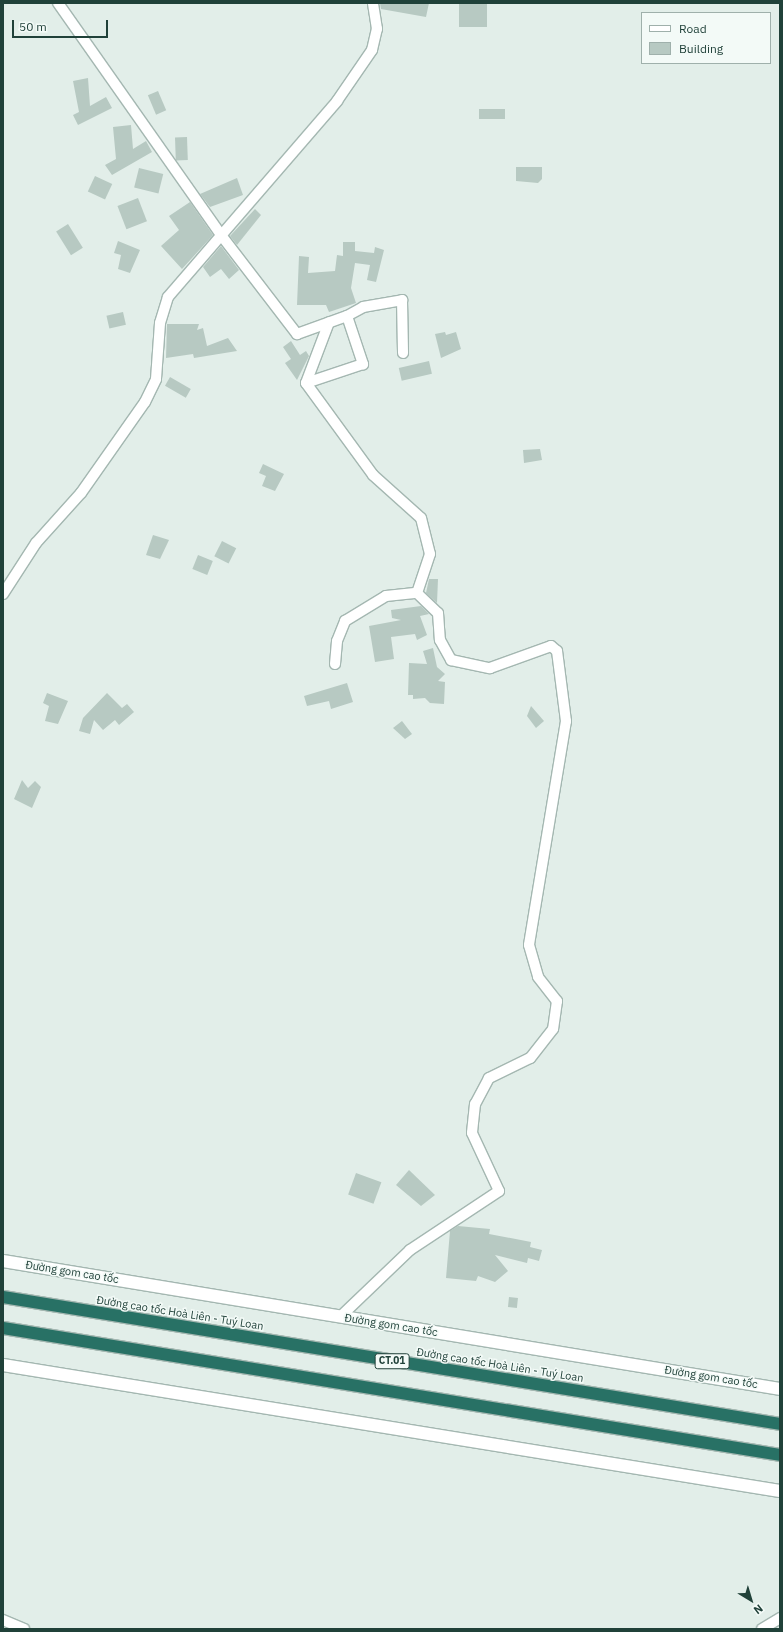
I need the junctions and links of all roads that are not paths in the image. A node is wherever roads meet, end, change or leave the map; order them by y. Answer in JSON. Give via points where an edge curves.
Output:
{"nodes":[{"id":1,"x":58,"y":3,"type":"edge"},
{"id":2,"x":373,"y":3,"type":"edge"},
{"id":3,"x":221,"y":235,"type":"junction"},
{"id":4,"x":347,"y":316,"type":"junction"},
{"id":5,"x":329,"y":322,"type":"junction"},
{"id":6,"x":403,"y":352,"type":"dead end"},
{"id":7,"x":306,"y":384,"type":"junction"},
{"id":8,"x":417,"y":593,"type":"junction"},
{"id":9,"x":3,"y":594,"type":"edge"},
{"id":10,"x":335,"y":664,"type":"dead end"},
{"id":11,"x":3,"y":1261,"type":"edge"},
{"id":12,"x":3,"y":1297,"type":"edge"},
{"id":13,"x":340,"y":1317,"type":"junction"},
{"id":14,"x":3,"y":1328,"type":"edge"},
{"id":15,"x":3,"y":1365,"type":"edge"},
{"id":16,"x":780,"y":1389,"type":"edge"},
{"id":17,"x":780,"y":1424,"type":"edge"},
{"id":18,"x":780,"y":1455,"type":"edge"},
{"id":19,"x":780,"y":1491,"type":"edge"},
{"id":20,"x":780,"y":1618,"type":"edge"},
{"id":21,"x":3,"y":1620,"type":"edge"},
{"id":22,"x":24,"y":1629,"type":"edge"},
{"id":23,"x":762,"y":1629,"type":"edge"}],
"edges":[{"from":1,"to":3,"type":"street"},
{"from":2,"to":3,"type":"street","via":[[377,29],[372,50],[337,102]]},
{"from":3,"to":5,"type":"street","via":[[297,334]]},
{"from":3,"to":9,"type":"street","via":[[168,297],[160,323],[156,379],[145,402],[81,493],[36,543]]},
{"from":4,"to":5,"type":"street"},
{"from":4,"to":6,"type":"street","via":[[363,307],[402,300]]},
{"from":4,"to":7,"type":"street","via":[[362,364]]},
{"from":5,"to":7,"type":"street"},
{"from":7,"to":8,"type":"street","via":[[373,475],[421,518],[430,554]]},
{"from":8,"to":10,"type":"street","via":[[386,596],[345,622],[337,641]]},
{"from":8,"to":13,"type":"street","via":[[438,613],[440,640],[450,660],[490,668],[551,646],[557,651],[566,721],[529,945],[538,977],[557,1001],[554,1029],[545,1043],[530,1058],[489,1078],[475,1104],[472,1133],[499,1191],[410,1250]]},
{"from":11,"to":13,"type":"main road","name":"Đường gom cao tốc"},
{"from":12,"to":17,"type":"highway","name":"Đường cao tốc Hoà Liên - Tuý Loan","number":"CT.01"},
{"from":13,"to":16,"type":"main road","name":"Đường gom cao tốc"},
{"from":14,"to":18,"type":"highway"},
{"from":15,"to":19,"type":"main road"},
{"from":20,"to":23,"type":"street"},
{"from":21,"to":22,"type":"street"}]}
